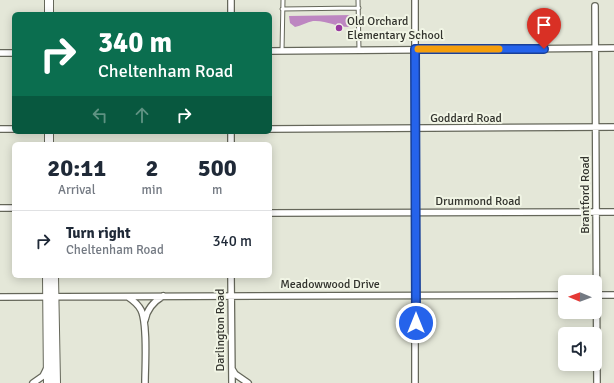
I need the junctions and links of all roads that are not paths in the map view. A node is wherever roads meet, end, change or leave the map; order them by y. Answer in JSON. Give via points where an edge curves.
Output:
{"nodes":[{"id":1,"x":49,"y":0,"type":"edge"},
{"id":2,"x":231,"y":0,"type":"edge"},
{"id":3,"x":282,"y":0,"type":"edge"},
{"id":4,"x":358,"y":0,"type":"edge"},
{"id":5,"x":415,"y":0,"type":"edge"},
{"id":6,"x":595,"y":6,"type":"dead end"},
{"id":7,"x":359,"y":8,"type":"junction"},
{"id":8,"x":282,"y":9,"type":"junction"},
{"id":9,"x":49,"y":12,"type":"edge"},
{"id":10,"x":231,"y":12,"type":"edge"},
{"id":11,"x":595,"y":48,"type":"junction"},
{"id":12,"x":614,"y":48,"type":"edge"},
{"id":13,"x":415,"y":49,"type":"junction"},
{"id":14,"x":282,"y":50,"type":"junction"},
{"id":15,"x":360,"y":50,"type":"junction"},
{"id":16,"x":272,"y":51,"type":"edge"},
{"id":17,"x":12,"y":52,"type":"edge"},
{"id":18,"x":0,"y":53,"type":"edge"},
{"id":19,"x":614,"y":127,"type":"edge"},
{"id":20,"x":595,"y":128,"type":"junction"},
{"id":21,"x":0,"y":129,"type":"edge"},
{"id":22,"x":12,"y":129,"type":"edge"},
{"id":23,"x":272,"y":129,"type":"edge"},
{"id":24,"x":416,"y":129,"type":"junction"},
{"id":25,"x":0,"y":208,"type":"edge"},
{"id":26,"x":12,"y":208,"type":"edge"},
{"id":27,"x":596,"y":212,"type":"junction"},
{"id":28,"x":614,"y":212,"type":"edge"},
{"id":29,"x":416,"y":213,"type":"junction"},
{"id":30,"x":272,"y":214,"type":"edge"},
{"id":31,"x":595,"y":275,"type":"edge"},
{"id":32,"x":47,"y":278,"type":"edge"},
{"id":33,"x":54,"y":278,"type":"edge"},
{"id":34,"x":231,"y":278,"type":"edge"},
{"id":35,"x":614,"y":294,"type":"edge"},
{"id":36,"x":416,"y":295,"type":"junction"},
{"id":37,"x":558,"y":295,"type":"edge"},
{"id":38,"x":602,"y":295,"type":"edge"},
{"id":39,"x":128,"y":296,"type":"junction"},
{"id":40,"x":163,"y":296,"type":"junction"},
{"id":41,"x":231,"y":296,"type":"junction"},
{"id":42,"x":0,"y":297,"type":"edge"},
{"id":43,"x":51,"y":297,"type":"junction"},
{"id":44,"x":596,"y":319,"type":"edge"},
{"id":45,"x":145,"y":322,"type":"junction"},
{"id":46,"x":52,"y":366,"type":"junction"},
{"id":47,"x":232,"y":368,"type":"junction"},
{"id":48,"x":32,"y":383,"type":"edge"},
{"id":49,"x":48,"y":383,"type":"edge"},
{"id":50,"x":56,"y":383,"type":"edge"},
{"id":51,"x":145,"y":383,"type":"edge"},
{"id":52,"x":232,"y":383,"type":"edge"},
{"id":53,"x":248,"y":383,"type":"edge"},
{"id":54,"x":415,"y":383,"type":"edge"},
{"id":55,"x":597,"y":383,"type":"edge"}],
"edges":[{"from":1,"to":9,"type":"street"},
{"from":2,"to":10,"type":"street"},
{"from":3,"to":8,"type":"lane"},
{"from":4,"to":7,"type":"lane"},
{"from":5,"to":13,"type":"street"},
{"from":6,"to":11,"type":"street","name":"Brantford Road"},
{"from":7,"to":8,"type":"lane"},
{"from":7,"to":15,"type":"lane"},
{"from":8,"to":14,"type":"lane"},
{"from":11,"to":12,"type":"street"},
{"from":11,"to":13,"type":"street"},
{"from":11,"to":20,"type":"street","name":"Brantford Road"},
{"from":13,"to":15,"type":"street"},
{"from":13,"to":24,"type":"street"},
{"from":14,"to":15,"type":"street"},
{"from":14,"to":16,"type":"street"},
{"from":17,"to":18,"type":"street"},
{"from":19,"to":20,"type":"street","name":"Goddard Road"},
{"from":20,"to":24,"type":"street","name":"Goddard Road"},
{"from":20,"to":27,"type":"street","name":"Brantford Road"},
{"from":21,"to":22,"type":"street"},
{"from":23,"to":24,"type":"street","name":"Goddard Road"},
{"from":24,"to":29,"type":"street"},
{"from":25,"to":26,"type":"street"},
{"from":27,"to":28,"type":"street","name":"Drummond Road"},
{"from":27,"to":29,"type":"street","name":"Drummond Road"},
{"from":27,"to":31,"type":"street","name":"Brantford Road"},
{"from":29,"to":30,"type":"street","name":"Drummond Road"},
{"from":29,"to":36,"type":"street"},
{"from":32,"to":43,"type":"street"},
{"from":33,"to":43,"type":"street"},
{"from":34,"to":41,"type":"street","name":"Darlington Road"},
{"from":35,"to":38,"type":"street"},
{"from":36,"to":37,"type":"street","name":"Meadowwood Drive"},
{"from":36,"to":41,"type":"street","name":"Meadowwood Drive"},
{"from":36,"to":54,"type":"street"},
{"from":39,"to":40,"type":"street","name":"Meadowwood Drive"},
{"from":39,"to":43,"type":"street","name":"Meadowwood Drive"},
{"from":39,"to":45,"type":"street","via":[[137,304]]},
{"from":40,"to":41,"type":"street","name":"Meadowwood Drive"},
{"from":40,"to":45,"type":"street","via":[[149,309]]},
{"from":41,"to":47,"type":"street","name":"Darlington Road"},
{"from":42,"to":43,"type":"street","name":"Meadowwood Drive"},
{"from":43,"to":46,"type":"street"},
{"from":44,"to":55,"type":"street","name":"Brantford Road"},
{"from":45,"to":51,"type":"street"},
{"from":46,"to":48,"type":"street","via":[[44,376]]},
{"from":46,"to":49,"type":"street"},
{"from":46,"to":50,"type":"street"},
{"from":47,"to":52,"type":"street","name":"Darlington Road"},
{"from":47,"to":53,"type":"street"}]}
